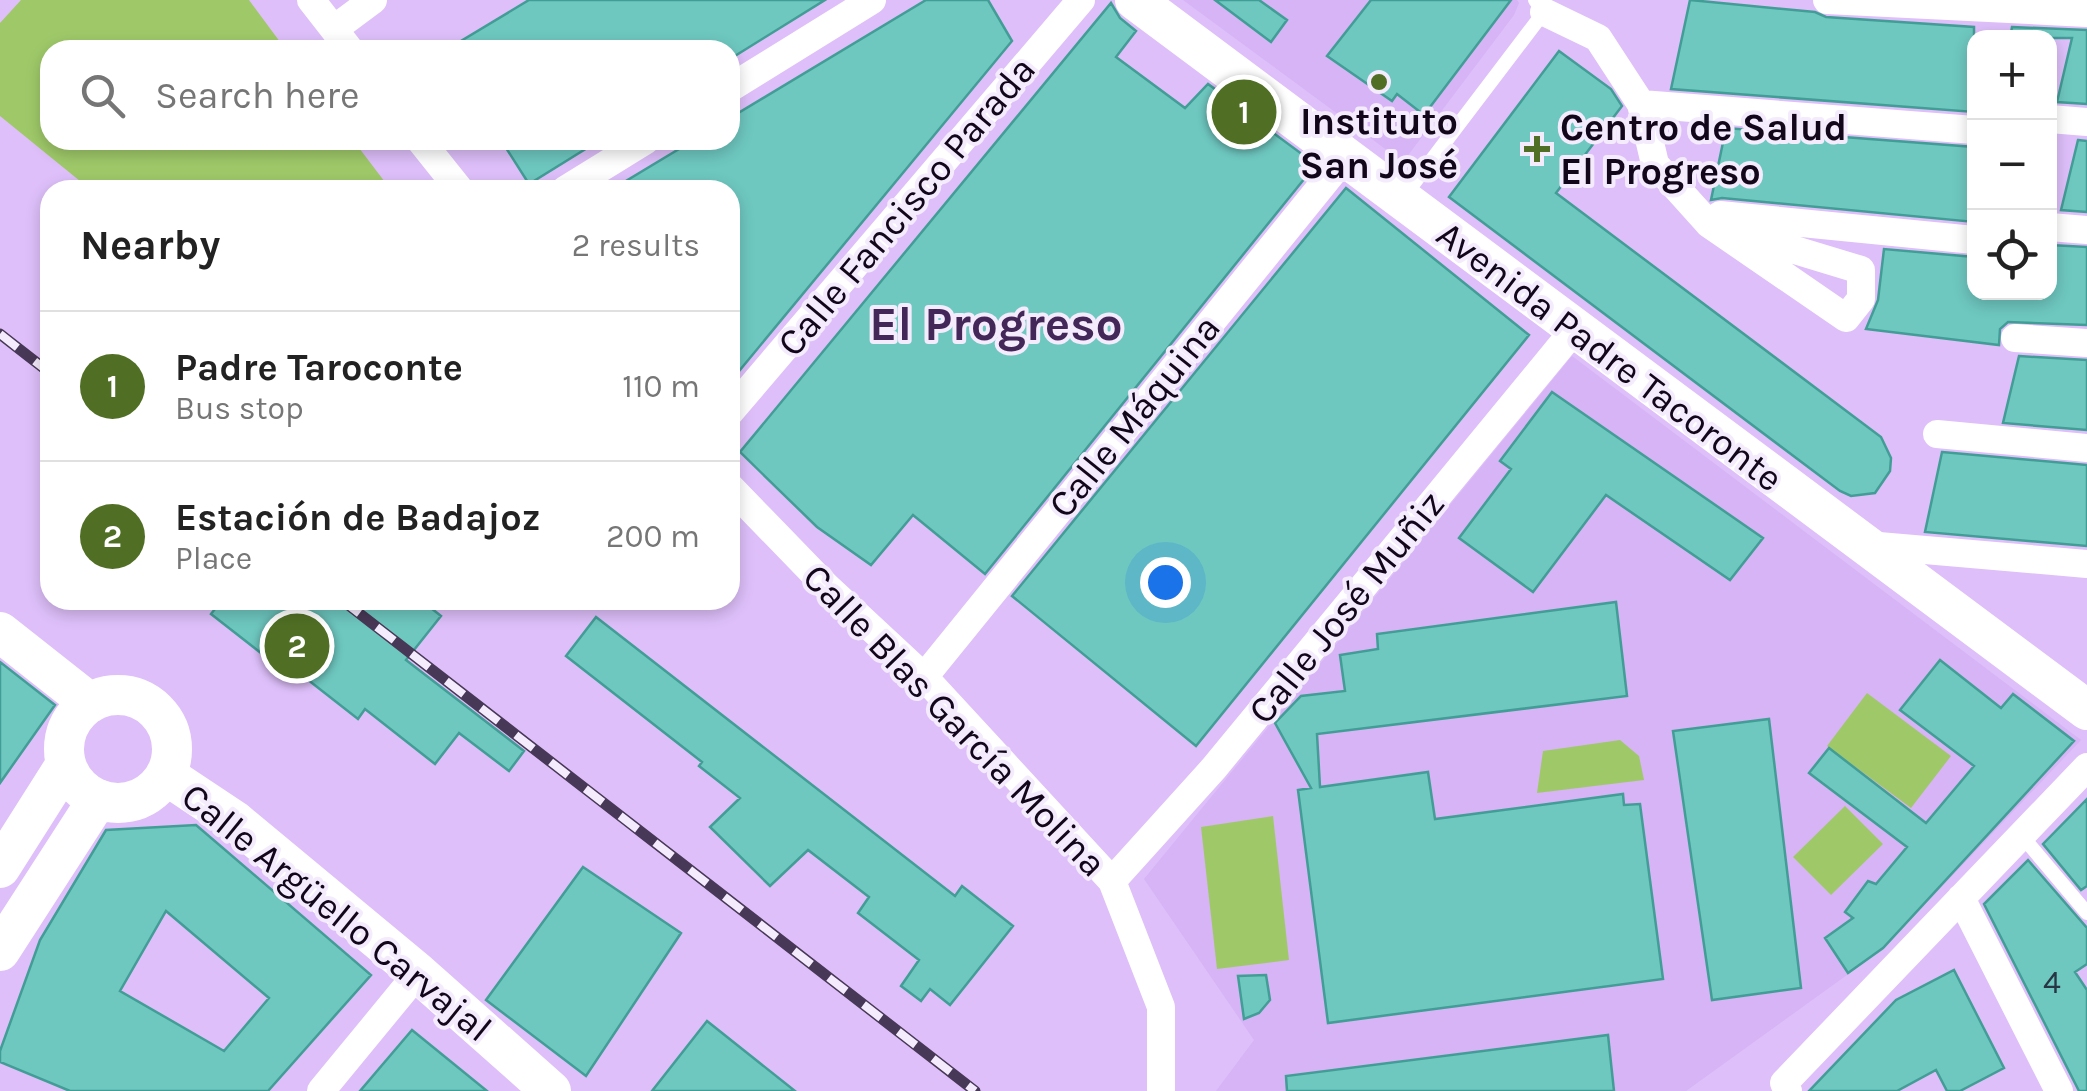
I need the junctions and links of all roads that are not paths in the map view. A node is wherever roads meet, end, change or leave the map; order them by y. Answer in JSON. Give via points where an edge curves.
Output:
{"nodes":[{"id":1,"x":310,"y":0,"type":"edge"},
{"id":2,"x":372,"y":0,"type":"edge"},
{"id":3,"x":872,"y":0,"type":"edge"},
{"id":4,"x":1082,"y":0,"type":"edge"},
{"id":5,"x":1136,"y":0,"type":"edge"},
{"id":6,"x":1828,"y":0,"type":"edge"},
{"id":7,"x":1539,"y":6,"type":"edge"},
{"id":8,"x":2087,"y":14,"type":"edge"},
{"id":9,"x":342,"y":40,"type":"edge"},
{"id":10,"x":740,"y":82,"type":"edge"},
{"id":11,"x":1641,"y":104,"type":"junction"},
{"id":12,"x":2057,"y":119,"type":"edge"},
{"id":13,"x":2087,"y":122,"type":"edge"},
{"id":14,"x":1967,"y":129,"type":"edge"},
{"id":15,"x":428,"y":150,"type":"edge"},
{"id":16,"x":630,"y":150,"type":"edge"},
{"id":17,"x":1345,"y":156,"type":"junction"},
{"id":18,"x":452,"y":180,"type":"edge"},
{"id":19,"x":581,"y":180,"type":"edge"},
{"id":20,"x":1402,"y":200,"type":"junction"},
{"id":21,"x":1703,"y":218,"type":"junction"},
{"id":22,"x":2057,"y":228,"type":"edge"},
{"id":23,"x":2087,"y":230,"type":"edge"},
{"id":24,"x":1967,"y":239,"type":"edge"},
{"id":25,"x":1574,"y":330,"type":"junction"},
{"id":26,"x":2015,"y":338,"type":"dead end"},
{"id":27,"x":2087,"y":343,"type":"edge"},
{"id":28,"x":740,"y":400,"type":"edge"},
{"id":29,"x":1937,"y":434,"type":"dead end"},
{"id":30,"x":2087,"y":448,"type":"edge"},
{"id":31,"x":740,"y":497,"type":"edge"},
{"id":32,"x":1860,"y":544,"type":"junction"},
{"id":33,"x":2087,"y":564,"type":"edge"},
{"id":34,"x":0,"y":632,"type":"edge"},
{"id":35,"x":924,"y":676,"type":"junction"},
{"id":36,"x":90,"y":703,"type":"junction"},
{"id":37,"x":2087,"y":710,"type":"edge"},
{"id":38,"x":66,"y":764,"type":"junction"},
{"id":39,"x":2087,"y":767,"type":"edge"},
{"id":40,"x":166,"y":774,"type":"junction"},
{"id":41,"x":98,"y":799,"type":"junction"},
{"id":42,"x":2022,"y":836,"type":"junction"},
{"id":43,"x":0,"y":868,"type":"edge"},
{"id":44,"x":1112,"y":881,"type":"junction"},
{"id":45,"x":1961,"y":898,"type":"junction"},
{"id":46,"x":2087,"y":913,"type":"edge"},
{"id":47,"x":0,"y":951,"type":"edge"},
{"id":48,"x":418,"y":973,"type":"junction"},
{"id":49,"x":1786,"y":1087,"type":"edge"},
{"id":50,"x":321,"y":1091,"type":"edge"},
{"id":51,"x":550,"y":1091,"type":"edge"},
{"id":52,"x":1161,"y":1091,"type":"edge"},
{"id":53,"x":2059,"y":1091,"type":"edge"}],
"edges":[{"from":1,"to":9,"type":"street"},
{"from":2,"to":9,"type":"street"},
{"from":3,"to":10,"type":"street"},
{"from":4,"to":28,"type":"street","name":"Calle Fancisco Parada"},
{"from":5,"to":17,"type":"main road","name":"Avenida Padre Tacoronte"},
{"from":6,"to":8,"type":"street"},
{"from":7,"to":11,"type":"street","via":[[1598,38]]},
{"from":7,"to":20,"type":"lane"},
{"from":11,"to":14,"type":"street"},
{"from":11,"to":21,"type":"street","via":[[1654,164]]},
{"from":12,"to":13,"type":"street"},
{"from":15,"to":18,"type":"street"},
{"from":16,"to":19,"type":"street"},
{"from":17,"to":20,"type":"main road","name":"Avenida Padre Tacoronte"},
{"from":17,"to":35,"type":"street","name":"Calle Máquina"},
{"from":20,"to":25,"type":"main road","name":"Avenida Padre Tacoronte"},
{"from":21,"to":21,"type":"street","via":[[1861,270],[1861,299],[1846,318]]},
{"from":21,"to":24,"type":"street"},
{"from":22,"to":23,"type":"street"},
{"from":25,"to":32,"type":"main road","name":"Avenida Padre Tacoronte"},
{"from":25,"to":44,"type":"street","name":"Calle José Muñiz","via":[[1214,768]]},
{"from":26,"to":27,"type":"street"},
{"from":29,"to":30,"type":"street"},
{"from":31,"to":35,"type":"street","name":"Calle Blas García Molina"},
{"from":32,"to":33,"type":"street"},
{"from":32,"to":37,"type":"main road","name":"Avenida Padre Tacoronte"},
{"from":34,"to":36,"type":"main road"},
{"from":35,"to":44,"type":"street","name":"Calle Blas García Molina"},
{"from":36,"to":38,"type":"main road","via":[[68,729]]},
{"from":36,"to":40,"type":"main road","via":[[125,696],[156,710],[172,741]]},
{"from":38,"to":41,"type":"main road"},
{"from":38,"to":43,"type":"main road"},
{"from":39,"to":42,"type":"street"},
{"from":40,"to":41,"type":"main road","via":[[144,797]]},
{"from":40,"to":48,"type":"main road","name":"Calle Argüello Carvajal","via":[[235,821]]},
{"from":41,"to":47,"type":"main road"},
{"from":42,"to":45,"type":"street"},
{"from":42,"to":46,"type":"lane"},
{"from":44,"to":52,"type":"street","name":"Calle Blas García Molina","via":[[1161,1007]]},
{"from":45,"to":49,"type":"street"},
{"from":45,"to":53,"type":"street"},
{"from":48,"to":50,"type":"street"},
{"from":48,"to":51,"type":"main road","name":"Calle Argüello Carvajal"}]}
